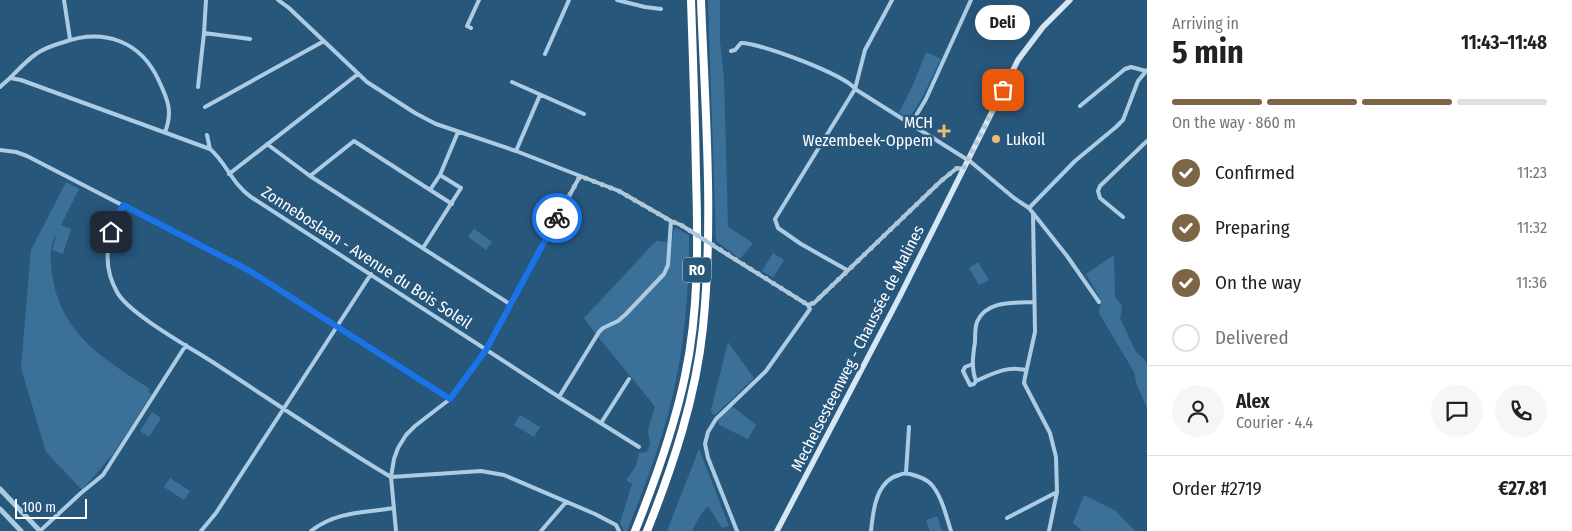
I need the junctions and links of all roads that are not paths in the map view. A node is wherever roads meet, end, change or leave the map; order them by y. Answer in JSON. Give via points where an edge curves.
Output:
{"nodes":[{"id":1,"x":64,"y":0,"type":"edge"},
{"id":2,"x":206,"y":0,"type":"edge"},
{"id":3,"x":278,"y":0,"type":"edge"},
{"id":4,"x":479,"y":0,"type":"edge"},
{"id":5,"x":569,"y":0,"type":"edge"},
{"id":6,"x":617,"y":0,"type":"edge"},
{"id":7,"x":691,"y":0,"type":"edge"},
{"id":8,"x":701,"y":0,"type":"edge"},
{"id":9,"x":892,"y":0,"type":"edge"},
{"id":10,"x":972,"y":0,"type":"edge"},
{"id":11,"x":1070,"y":0,"type":"edge"},
{"id":12,"x":284,"y":2,"type":"edge"},
{"id":13,"x":661,"y":9,"type":"dead end"},
{"id":14,"x":471,"y":28,"type":"dead end"},
{"id":15,"x":204,"y":33,"type":"junction"},
{"id":16,"x":70,"y":39,"type":"junction"},
{"id":17,"x":250,"y":39,"type":"dead end"},
{"id":18,"x":324,"y":41,"type":"junction"},
{"id":19,"x":731,"y":50,"type":"dead end"},
{"id":20,"x":545,"y":54,"type":"dead end"},
{"id":21,"x":1147,"y":70,"type":"edge"},
{"id":22,"x":358,"y":74,"type":"junction"},
{"id":23,"x":10,"y":78,"type":"junction"},
{"id":24,"x":512,"y":82,"type":"dead end"},
{"id":25,"x":0,"y":87,"type":"edge"},
{"id":26,"x":198,"y":87,"type":"dead end"},
{"id":27,"x":855,"y":89,"type":"junction"},
{"id":28,"x":540,"y":95,"type":"junction"},
{"id":29,"x":1080,"y":106,"type":"dead end"},
{"id":30,"x":205,"y":107,"type":"dead end"},
{"id":31,"x":584,"y":114,"type":"dead end"},
{"id":32,"x":911,"y":124,"type":"junction"},
{"id":33,"x":165,"y":132,"type":"junction"},
{"id":34,"x":458,"y":132,"type":"junction"},
{"id":35,"x":207,"y":135,"type":"dead end"},
{"id":36,"x":1147,"y":141,"type":"edge"},
{"id":37,"x":267,"y":144,"type":"junction"},
{"id":38,"x":210,"y":149,"type":"junction"},
{"id":39,"x":0,"y":150,"type":"edge"},
{"id":40,"x":516,"y":151,"type":"junction"},
{"id":41,"x":968,"y":160,"type":"junction"},
{"id":42,"x":963,"y":169,"type":"junction"},
{"id":43,"x":229,"y":174,"type":"junction"},
{"id":44,"x":440,"y":175,"type":"junction"},
{"id":45,"x":310,"y":176,"type":"junction"},
{"id":46,"x":580,"y":176,"type":"junction"},
{"id":47,"x":430,"y":190,"type":"junction"},
{"id":48,"x":452,"y":204,"type":"junction"},
{"id":49,"x":123,"y":205,"type":"junction"},
{"id":50,"x":1029,"y":208,"type":"junction"},
{"id":51,"x":1033,"y":212,"type":"junction"},
{"id":52,"x":1123,"y":217,"type":"dead end"},
{"id":53,"x":671,"y":221,"type":"junction"},
{"id":54,"x":422,"y":248,"type":"junction"},
{"id":55,"x":848,"y":270,"type":"junction"},
{"id":56,"x":370,"y":274,"type":"junction"},
{"id":57,"x":1034,"y":302,"type":"junction"},
{"id":58,"x":1099,"y":302,"type":"dead end"},
{"id":59,"x":510,"y":304,"type":"junction"},
{"id":60,"x":808,"y":305,"type":"junction"},
{"id":61,"x":337,"y":327,"type":"junction"},
{"id":62,"x":186,"y":345,"type":"junction"},
{"id":63,"x":486,"y":350,"type":"junction"},
{"id":64,"x":973,"y":364,"type":"junction"},
{"id":65,"x":1026,"y":370,"type":"junction"},
{"id":66,"x":629,"y":379,"type":"dead end"},
{"id":67,"x":976,"y":381,"type":"junction"},
{"id":68,"x":558,"y":397,"type":"junction"},
{"id":69,"x":450,"y":399,"type":"junction"},
{"id":70,"x":284,"y":408,"type":"junction"},
{"id":71,"x":601,"y":423,"type":"junction"},
{"id":72,"x":909,"y":428,"type":"dead end"},
{"id":73,"x":639,"y":447,"type":"dead end"},
{"id":74,"x":906,"y":473,"type":"junction"},
{"id":75,"x":391,"y":477,"type":"junction"},
{"id":76,"x":0,"y":489,"type":"edge"},
{"id":77,"x":1057,"y":492,"type":"junction"},
{"id":78,"x":566,"y":502,"type":"junction"},
{"id":79,"x":394,"y":508,"type":"junction"},
{"id":80,"x":0,"y":509,"type":"edge"},
{"id":81,"x":1007,"y":518,"type":"dead end"},
{"id":82,"x":204,"y":530,"type":"edge"},
{"id":83,"x":21,"y":531,"type":"edge"},
{"id":84,"x":40,"y":531,"type":"edge"},
{"id":85,"x":311,"y":531,"type":"edge"},
{"id":86,"x":396,"y":531,"type":"edge"},
{"id":87,"x":541,"y":531,"type":"edge"},
{"id":88,"x":619,"y":531,"type":"edge"},
{"id":89,"x":635,"y":531,"type":"edge"},
{"id":90,"x":646,"y":531,"type":"edge"},
{"id":91,"x":737,"y":531,"type":"edge"},
{"id":92,"x":777,"y":531,"type":"edge"},
{"id":93,"x":871,"y":531,"type":"edge"},
{"id":94,"x":951,"y":531,"type":"edge"},
{"id":95,"x":1048,"y":531,"type":"edge"}],
"edges":[{"from":1,"to":16,"type":"street"},
{"from":2,"to":15,"type":"street"},
{"from":3,"to":12,"type":"street"},
{"from":4,"to":14,"type":"street","via":[[467,26]]},
{"from":5,"to":20,"type":"street"},
{"from":6,"to":13,"type":"street"},
{"from":7,"to":89,"type":"highway","number":"R0","via":[[698,243],[692,330],[685,376],[670,433]]},
{"from":8,"to":90,"type":"highway","number":"R0","via":[[707,164],[707,269],[703,328],[681,434]]},
{"from":9,"to":27,"type":"street","via":[[865,50]]},
{"from":10,"to":32,"type":"street"},
{"from":11,"to":41,"type":"main road","name":"Mechelsesteenweg - Chaussée de Malines","via":[[1018,60]]},
{"from":12,"to":18,"type":"street"},
{"from":15,"to":17,"type":"street"},
{"from":15,"to":26,"type":"street"},
{"from":16,"to":23,"type":"street","via":[[38,52]]},
{"from":16,"to":33,"type":"street","via":[[104,36],[139,53],[157,77],[168,103],[170,116]]},
{"from":18,"to":22,"type":"street"},
{"from":18,"to":30,"type":"street"},
{"from":19,"to":27,"type":"street","via":[[746,43],[780,53],[840,78]]},
{"from":21,"to":29,"type":"street","via":[[1125,69]]},
{"from":21,"to":50,"type":"street","via":[[1138,82],[1123,120],[1075,161]]},
{"from":22,"to":34,"type":"street","via":[[415,113]]},
{"from":22,"to":37,"type":"street"},
{"from":23,"to":25,"type":"street"},
{"from":23,"to":33,"type":"street"},
{"from":24,"to":28,"type":"street"},
{"from":27,"to":32,"type":"street"},
{"from":27,"to":55,"type":"street","via":[[775,219],[778,228]]},
{"from":28,"to":31,"type":"street"},
{"from":28,"to":40,"type":"street"},
{"from":32,"to":41,"type":"street"},
{"from":33,"to":38,"type":"street"},
{"from":34,"to":40,"type":"street"},
{"from":34,"to":44,"type":"street"},
{"from":35,"to":38,"type":"street"},
{"from":36,"to":52,"type":"street","via":[[1098,191],[1100,198]]},
{"from":37,"to":43,"type":"street"},
{"from":37,"to":45,"type":"street"},
{"from":38,"to":43,"type":"street","name":"Zonneboslaan - Avenue du Bois Soleil"},
{"from":39,"to":49,"type":"street","via":[[27,156]]},
{"from":40,"to":46,"type":"street"},
{"from":41,"to":42,"type":"main road","name":"Mechelsesteenweg - Chaussée de Malines"},
{"from":41,"to":50,"type":"street"},
{"from":42,"to":55,"type":"street","via":[[957,168],[941,181]]},
{"from":42,"to":92,"type":"main road","name":"Mechelsesteenweg - Chaussée de Malines"},
{"from":43,"to":56,"type":"street","name":"Zonneboslaan - Avenue du Bois Soleil","via":[[252,198]]},
{"from":44,"to":47,"type":"street"},
{"from":44,"to":48,"type":"street","via":[[461,188]]},
{"from":45,"to":47,"type":"street","via":[[354,141]]},
{"from":45,"to":54,"type":"street"},
{"from":46,"to":53,"type":"street","via":[[619,191]]},
{"from":46,"to":59,"type":"street"},
{"from":47,"to":48,"type":"street"},
{"from":48,"to":54,"type":"street"},
{"from":49,"to":61,"type":"street","via":[[250,271]]},
{"from":49,"to":62,"type":"street","via":[[108,244],[108,270],[113,285],[131,308]]},
{"from":50,"to":51,"type":"street"},
{"from":51,"to":57,"type":"street"},
{"from":51,"to":58,"type":"street"},
{"from":53,"to":60,"type":"street","bridge":true},
{"from":53,"to":68,"type":"street","via":[[667,270],[626,314],[603,328]]},
{"from":54,"to":59,"type":"street"},
{"from":55,"to":60,"type":"street"},
{"from":56,"to":61,"type":"street"},
{"from":56,"to":63,"type":"street","name":"Zonneboslaan - Avenue du Bois Soleil"},
{"from":57,"to":64,"type":"street","via":[[997,304],[986,310],[977,321]]},
{"from":57,"to":65,"type":"street","via":[[1034,334]]},
{"from":59,"to":63,"type":"street"},
{"from":60,"to":91,"type":"street","via":[[810,309],[766,371],[708,432],[705,444],[708,458]]},
{"from":61,"to":69,"type":"street"},
{"from":61,"to":70,"type":"street"},
{"from":62,"to":70,"type":"street"},
{"from":62,"to":84,"type":"street","via":[[102,475]]},
{"from":63,"to":68,"type":"street","name":"Zonneboslaan - Avenue du Bois Soleil"},
{"from":63,"to":69,"type":"street"},
{"from":64,"to":67,"type":"street"},
{"from":64,"to":67,"type":"street","via":[[963,371],[968,383]]},
{"from":65,"to":67,"type":"street","via":[[1003,370]]},
{"from":65,"to":77,"type":"street","via":[[1025,387],[1052,437]]},
{"from":66,"to":71,"type":"street"},
{"from":68,"to":71,"type":"street","name":"Zonneboslaan - Avenue du Bois Soleil"},
{"from":69,"to":75,"type":"street","via":[[406,435],[395,455]]},
{"from":70,"to":75,"type":"street"},
{"from":70,"to":82,"type":"street"},
{"from":71,"to":73,"type":"street","name":"Zonneboslaan - Avenue du Bois Soleil"},
{"from":72,"to":74,"type":"street"},
{"from":74,"to":93,"type":"street","via":[[896,475],[881,488]]},
{"from":74,"to":94,"type":"street","via":[[930,482]]},
{"from":75,"to":78,"type":"street","via":[[481,471],[504,475]]},
{"from":75,"to":79,"type":"street"},
{"from":76,"to":84,"type":"street"},
{"from":77,"to":81,"type":"street"},
{"from":77,"to":95,"type":"street"},
{"from":78,"to":87,"type":"street"},
{"from":78,"to":88,"type":"street","via":[[616,525]]},
{"from":79,"to":85,"type":"street","via":[[341,515]]},
{"from":79,"to":86,"type":"street"},
{"from":80,"to":83,"type":"street"}]}
